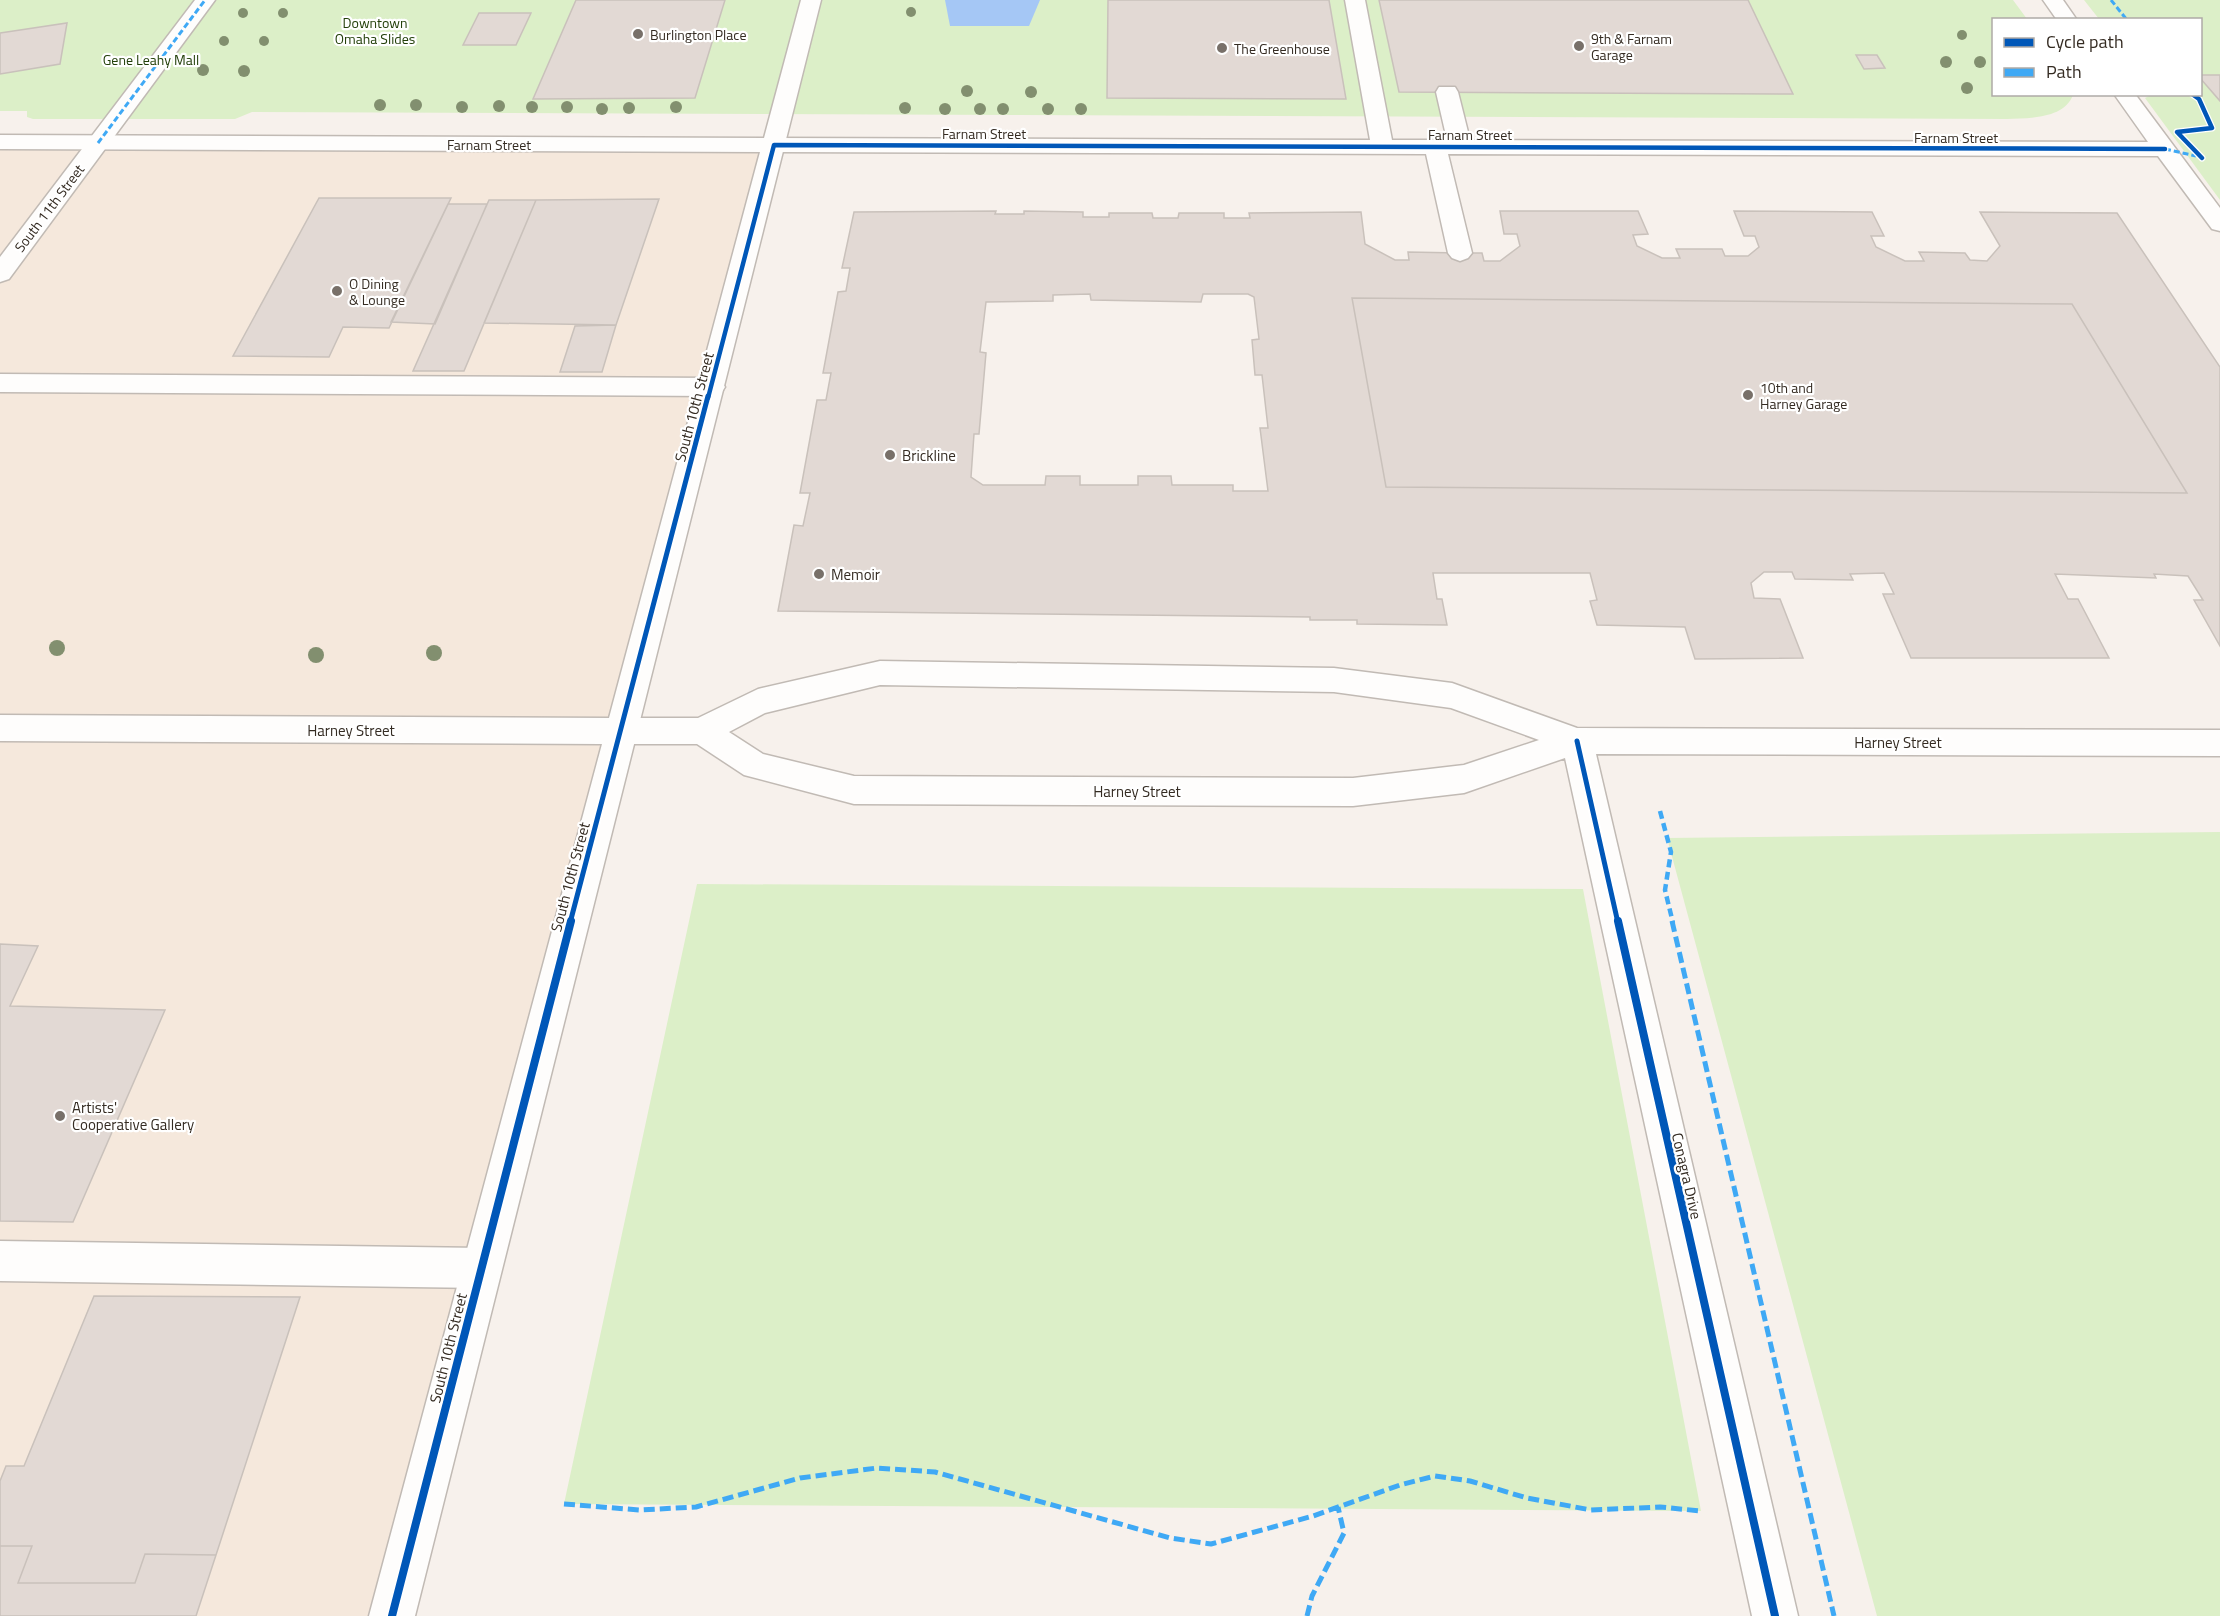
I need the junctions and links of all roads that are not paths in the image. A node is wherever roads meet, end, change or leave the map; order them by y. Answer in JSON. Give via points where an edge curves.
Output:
{"nodes":[{"id":1,"x":205,"y":0,"type":"edge"},
{"id":2,"x":811,"y":0,"type":"edge"},
{"id":3,"x":1355,"y":0,"type":"edge"},
{"id":4,"x":2053,"y":0,"type":"edge"},
{"id":5,"x":2066,"y":18,"type":"edge"},
{"id":6,"x":1447,"y":92,"type":"dead end"},
{"id":7,"x":2125,"y":96,"type":"edge"},
{"id":8,"x":0,"y":142,"type":"edge"},
{"id":9,"x":98,"y":143,"type":"junction"},
{"id":10,"x":774,"y":145,"type":"junction"},
{"id":11,"x":1382,"y":146,"type":"junction"},
{"id":12,"x":1435,"y":146,"type":"junction"},
{"id":13,"x":1460,"y":147,"type":"junction"},
{"id":14,"x":2165,"y":149,"type":"junction"},
{"id":15,"x":2220,"y":224,"type":"edge"},
{"id":16,"x":1460,"y":253,"type":"dead end"},
{"id":17,"x":0,"y":274,"type":"edge"},
{"id":18,"x":0,"y":383,"type":"edge"},
{"id":19,"x":712,"y":387,"type":"junction"},
{"id":20,"x":0,"y":728,"type":"edge"},
{"id":21,"x":621,"y":731,"type":"junction"},
{"id":22,"x":702,"y":731,"type":"junction"},
{"id":23,"x":1577,"y":741,"type":"junction"},
{"id":24,"x":2220,"y":743,"type":"edge"},
{"id":25,"x":0,"y":1261,"type":"edge"},
{"id":26,"x":481,"y":1268,"type":"junction"},
{"id":27,"x":392,"y":1616,"type":"edge"},
{"id":28,"x":1775,"y":1616,"type":"edge"}],
"edges":[{"from":1,"to":9,"type":"street","name":"South 11th Street"},
{"from":2,"to":10,"type":"street","name":"South 10th Street"},
{"from":3,"to":11,"type":"street"},
{"from":4,"to":5,"type":"street"},
{"from":6,"to":13,"type":"street"},
{"from":7,"to":14,"type":"street"},
{"from":8,"to":9,"type":"street","name":"Farnam Street"},
{"from":9,"to":10,"type":"street","name":"Farnam Street"},
{"from":9,"to":17,"type":"street","name":"South 11th Street"},
{"from":10,"to":11,"type":"street","name":"Farnam Street"},
{"from":10,"to":19,"type":"street","name":"South 10th Street"},
{"from":11,"to":12,"type":"street","name":"Farnam Street"},
{"from":12,"to":13,"type":"street","name":"Farnam Street"},
{"from":12,"to":16,"type":"street"},
{"from":13,"to":14,"type":"street","name":"Farnam Street"},
{"from":14,"to":15,"type":"street"},
{"from":18,"to":19,"type":"street"},
{"from":19,"to":21,"type":"street","name":"South 10th Street"},
{"from":20,"to":21,"type":"street","name":"Harney Street"},
{"from":21,"to":22,"type":"street","name":"Harney Street"},
{"from":21,"to":26,"type":"street","name":"South 10th Street"},
{"from":22,"to":23,"type":"street","name":"Harney Street","via":[[758,702],[880,673],[1334,680],[1452,696]]},
{"from":22,"to":23,"type":"street","name":"Harney Street","via":[[755,765],[854,790],[1353,792],[1464,779]]},
{"from":23,"to":24,"type":"street","name":"Harney Street"},
{"from":23,"to":28,"type":"street","name":"Conagra Drive"},
{"from":25,"to":26,"type":"street"},
{"from":26,"to":27,"type":"street","name":"South 10th Street"}]}
